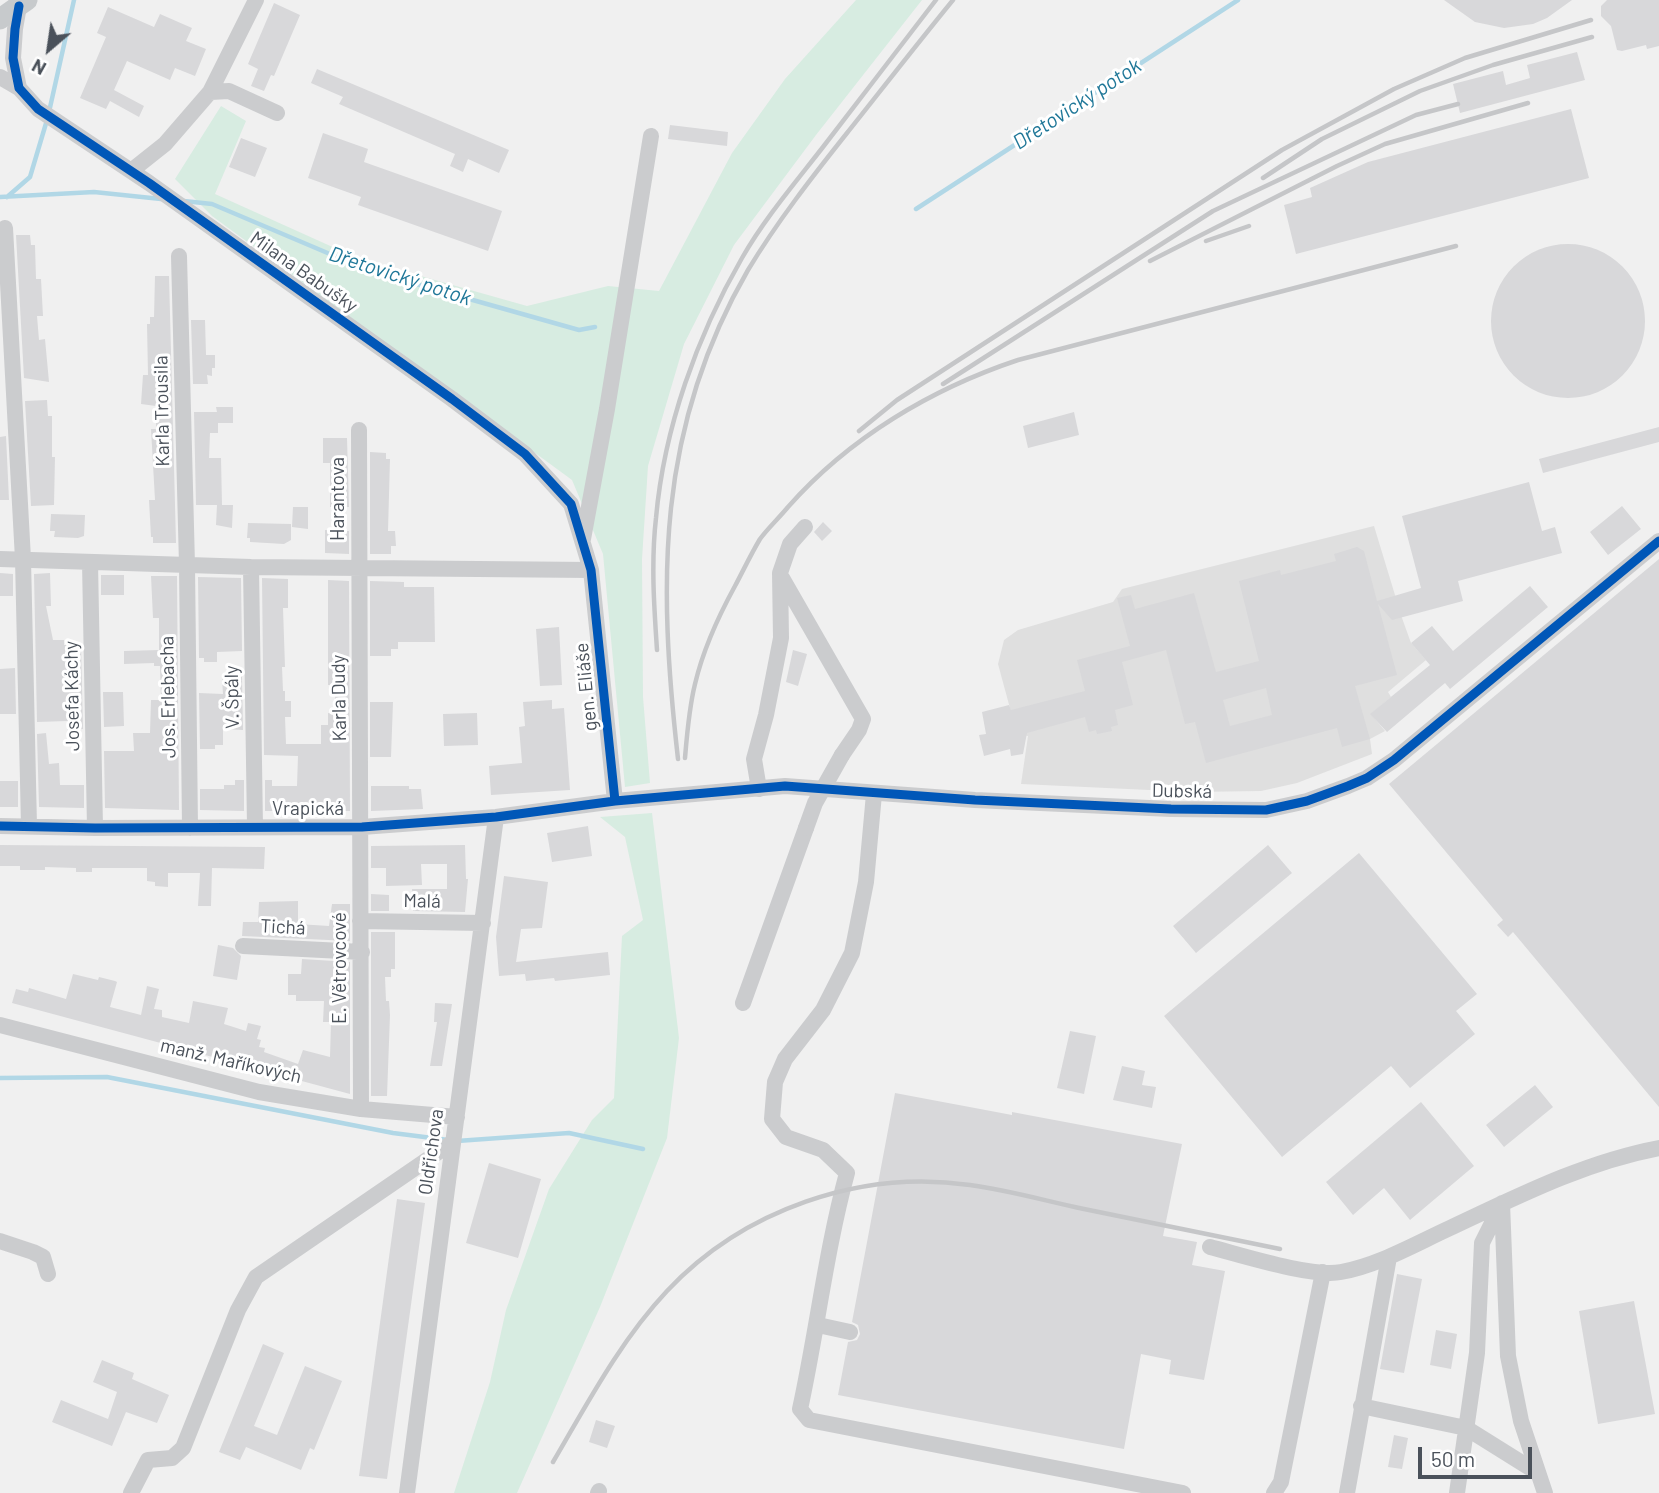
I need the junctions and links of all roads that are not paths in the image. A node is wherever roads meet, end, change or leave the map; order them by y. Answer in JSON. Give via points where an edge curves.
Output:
{"nodes":[{"id":1,"x":256,"y":0,"type":"edge"},
{"id":2,"x":23,"y":3,"type":"edge"},
{"id":3,"x":0,"y":19,"type":"edge"},
{"id":4,"x":0,"y":77,"type":"edge"},
{"id":5,"x":19,"y":88,"type":"junction"},
{"id":6,"x":210,"y":92,"type":"junction"},
{"id":7,"x":277,"y":113,"type":"dead end"},
{"id":8,"x":651,"y":136,"type":"dead end"},
{"id":9,"x":131,"y":171,"type":"junction"},
{"id":10,"x":5,"y":228,"type":"dead end"},
{"id":11,"x":179,"y":256,"type":"dead end"},
{"id":12,"x":359,"y":430,"type":"dead end"},
{"id":13,"x":805,"y":527,"type":"dead end"},
{"id":14,"x":1659,"y":541,"type":"edge"},
{"id":15,"x":582,"y":542,"type":"junction"},
{"id":16,"x":0,"y":559,"type":"edge"},
{"id":17,"x":23,"y":559,"type":"junction"},
{"id":18,"x":90,"y":562,"type":"junction"},
{"id":19,"x":187,"y":565,"type":"junction"},
{"id":20,"x":251,"y":567,"type":"junction"},
{"id":21,"x":359,"y":568,"type":"junction"},
{"id":22,"x":591,"y":570,"type":"junction"},
{"id":23,"x":780,"y":573,"type":"junction"},
{"id":24,"x":759,"y":789,"type":"junction"},
{"id":25,"x":874,"y":794,"type":"junction"},
{"id":26,"x":615,"y":801,"type":"junction"},
{"id":27,"x":496,"y":817,"type":"junction"},
{"id":28,"x":0,"y":826,"type":"edge"},
{"id":29,"x":29,"y":826,"type":"junction"},
{"id":30,"x":255,"y":827,"type":"junction"},
{"id":31,"x":362,"y":827,"type":"junction"},
{"id":32,"x":95,"y":828,"type":"junction"},
{"id":33,"x":190,"y":828,"type":"junction"},
{"id":34,"x":360,"y":921,"type":"junction"},
{"id":35,"x":483,"y":923,"type":"junction"},
{"id":36,"x":243,"y":946,"type":"dead end"},
{"id":37,"x":362,"y":952,"type":"junction"},
{"id":38,"x":743,"y":1003,"type":"dead end"},
{"id":39,"x":0,"y":1025,"type":"edge"},
{"id":40,"x":361,"y":1109,"type":"junction"},
{"id":41,"x":457,"y":1117,"type":"junction"},
{"id":42,"x":453,"y":1142,"type":"junction"},
{"id":43,"x":1659,"y":1148,"type":"edge"},
{"id":44,"x":1502,"y":1203,"type":"junction"},
{"id":45,"x":0,"y":1241,"type":"edge"},
{"id":46,"x":1210,"y":1247,"type":"dead end"},
{"id":47,"x":1388,"y":1257,"type":"junction"},
{"id":48,"x":1323,"y":1272,"type":"junction"},
{"id":49,"x":48,"y":1274,"type":"dead end"},
{"id":50,"x":818,"y":1325,"type":"junction"},
{"id":51,"x":850,"y":1332,"type":"dead end"},
{"id":52,"x":1361,"y":1406,"type":"junction"},
{"id":53,"x":1466,"y":1429,"type":"junction"},
{"id":54,"x":1538,"y":1473,"type":"junction"},
{"id":55,"x":131,"y":1493,"type":"edge"},
{"id":56,"x":407,"y":1493,"type":"edge"},
{"id":57,"x":1183,"y":1493,"type":"edge"},
{"id":58,"x":1274,"y":1493,"type":"edge"},
{"id":59,"x":1347,"y":1493,"type":"edge"},
{"id":60,"x":1457,"y":1493,"type":"edge"},
{"id":61,"x":1545,"y":1493,"type":"edge"}],
"edges":[{"from":1,"to":6,"type":"street"},
{"from":2,"to":3,"type":"main road"},
{"from":2,"to":5,"type":"street","via":[[13,58]]},
{"from":4,"to":5,"type":"street","name":"Milana Babušky"},
{"from":5,"to":9,"type":"street","name":"Milana Babušky","via":[[38,108]]},
{"from":6,"to":7,"type":"street","via":[[229,91]]},
{"from":6,"to":9,"type":"street","via":[[166,144]]},
{"from":8,"to":15,"type":"street"},
{"from":9,"to":15,"type":"street","name":"Milana Babušky","via":[[524,454],[571,504]]},
{"from":10,"to":17,"type":"street"},
{"from":11,"to":19,"type":"street","name":"Karla Trousila"},
{"from":12,"to":21,"type":"street","name":"Harantova"},
{"from":13,"to":23,"type":"street","via":[[790,544]]},
{"from":14,"to":25,"type":"street","name":"Dubská","via":[[1394,760],[1367,778],[1307,801],[1266,810],[1171,809]]},
{"from":15,"to":22,"type":"street","name":"Milana Babušky"},
{"from":16,"to":17,"type":"street"},
{"from":17,"to":18,"type":"street"},
{"from":17,"to":29,"type":"street"},
{"from":18,"to":19,"type":"street"},
{"from":18,"to":32,"type":"street","name":"Josefa Káchy"},
{"from":19,"to":20,"type":"street"},
{"from":19,"to":33,"type":"street","name":"Jos. Erlebacha"},
{"from":20,"to":21,"type":"street"},
{"from":20,"to":30,"type":"street","name":"V. Špály"},
{"from":21,"to":22,"type":"street"},
{"from":21,"to":31,"type":"street","name":"Karla Dudy"},
{"from":22,"to":26,"type":"street","name":"gen. Eliáše"},
{"from":23,"to":24,"type":"street","via":[[781,638],[754,759]]},
{"from":23,"to":38,"type":"street","bridge":true,"via":[[863,719],[815,803]]},
{"from":24,"to":25,"type":"street","name":"Dubská","via":[[785,786]]},
{"from":24,"to":26,"type":"street","name":"Dubská"},
{"from":25,"to":50,"type":"street","via":[[866,882],[852,953],[823,1010],[785,1059],[775,1082],[772,1119],[786,1137],[823,1150],[847,1173]]},
{"from":26,"to":27,"type":"street","name":"Vrapická"},
{"from":27,"to":31,"type":"street","name":"Vrapická"},
{"from":27,"to":35,"type":"street","name":"Oldřichova"},
{"from":28,"to":29,"type":"street","name":"Vrapická"},
{"from":29,"to":32,"type":"street","name":"Vrapická"},
{"from":30,"to":31,"type":"street","name":"Vrapická"},
{"from":30,"to":33,"type":"street","name":"Vrapická"},
{"from":31,"to":34,"type":"street","name":"E. Větrovcové"},
{"from":32,"to":33,"type":"street","name":"Vrapická"},
{"from":34,"to":35,"type":"street","name":"Malá"},
{"from":34,"to":37,"type":"street","name":"E. Větrovcové"},
{"from":35,"to":41,"type":"street","name":"Oldřichova"},
{"from":36,"to":37,"type":"street","name":"Tichá"},
{"from":37,"to":40,"type":"street","name":"E. Větrovcové"},
{"from":39,"to":40,"type":"street","name":"manž. Maříkových","via":[[259,1092]]},
{"from":40,"to":41,"type":"street","name":"manž. Maříkových"},
{"from":41,"to":42,"type":"street","name":"Oldřichova"},
{"from":42,"to":55,"type":"street","via":[[256,1277],[238,1310],[183,1448],[172,1458],[148,1460]]},
{"from":42,"to":56,"type":"street","name":"Oldřichova"},
{"from":43,"to":44,"type":"street","via":[[1621,1155]]},
{"from":44,"to":47,"type":"street"},
{"from":44,"to":53,"type":"street","via":[[1482,1243],[1478,1353]]},
{"from":44,"to":54,"type":"street","via":[[1508,1356],[1521,1421]]},
{"from":45,"to":49,"type":"street","via":[[43,1258]]},
{"from":46,"to":48,"type":"street"},
{"from":47,"to":48,"type":"street","via":[[1339,1273]]},
{"from":47,"to":52,"type":"street"},
{"from":48,"to":58,"type":"street","via":[[1282,1482]]},
{"from":50,"to":51,"type":"street"},
{"from":50,"to":57,"type":"street","via":[[800,1409],[809,1420]]},
{"from":52,"to":53,"type":"street"},
{"from":52,"to":59,"type":"street"},
{"from":53,"to":54,"type":"street"},
{"from":53,"to":60,"type":"street"},
{"from":54,"to":61,"type":"street"}]}
